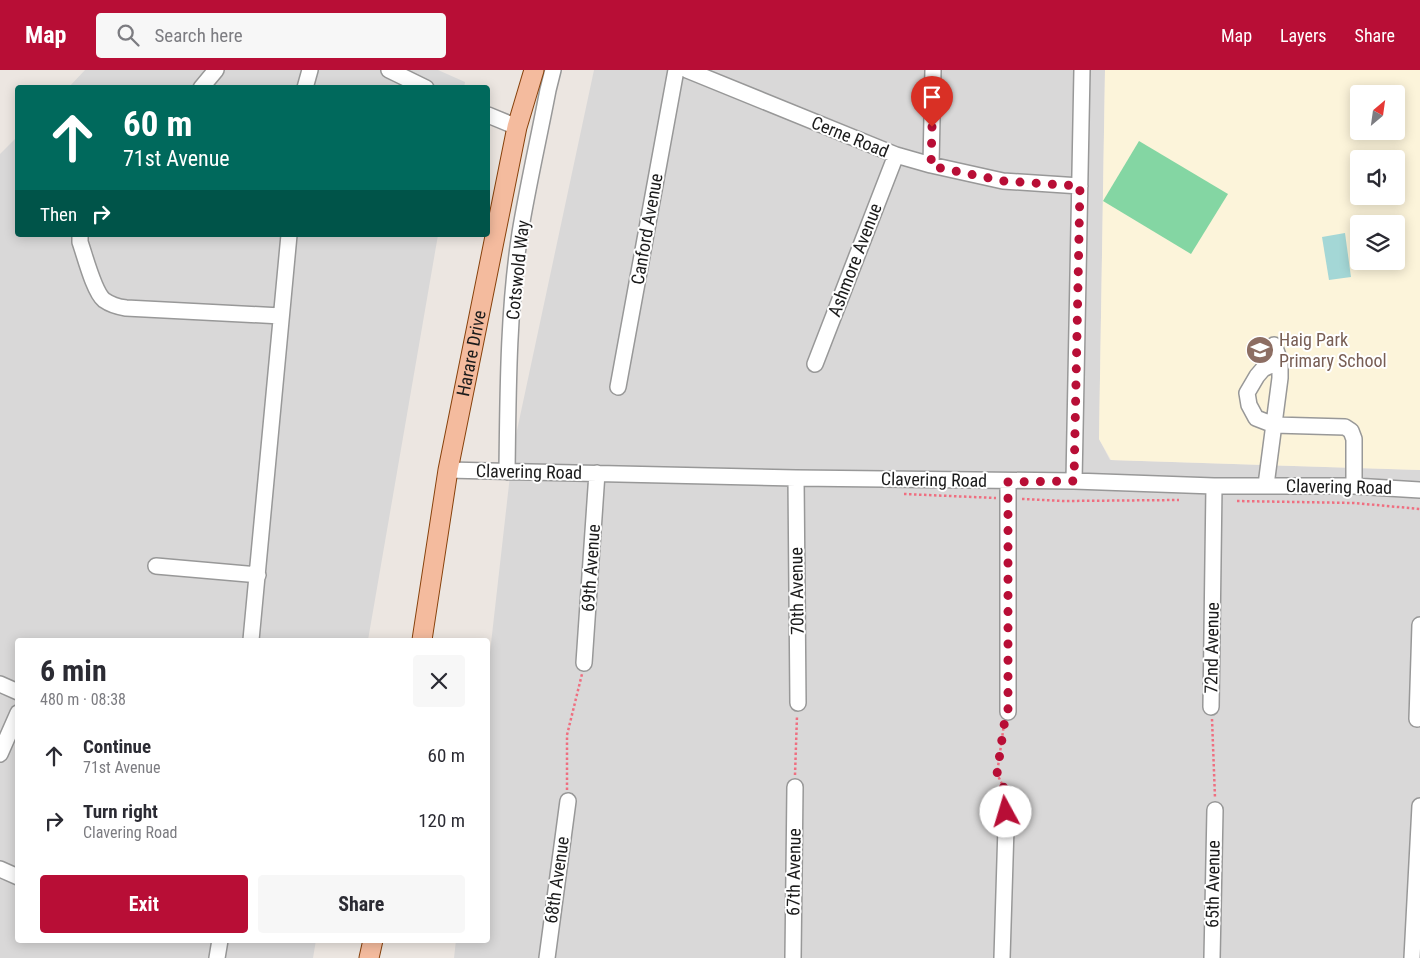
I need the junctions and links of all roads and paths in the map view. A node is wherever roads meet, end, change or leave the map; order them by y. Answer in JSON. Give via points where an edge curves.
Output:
{"nodes":[{"id":1,"x":216,"y":70,"type":"edge"},
{"id":2,"x":310,"y":70,"type":"edge"},
{"id":3,"x":388,"y":70,"type":"edge"},
{"id":4,"x":534,"y":70,"type":"edge"},
{"id":5,"x":553,"y":70,"type":"edge"},
{"id":6,"x":676,"y":70,"type":"edge"},
{"id":7,"x":933,"y":70,"type":"edge"},
{"id":8,"x":1082,"y":70,"type":"edge"},
{"id":9,"x":691,"y":71,"type":"edge"},
{"id":10,"x":204,"y":85,"type":"edge"},
{"id":11,"x":306,"y":85,"type":"edge"},
{"id":12,"x":420,"y":85,"type":"edge"},
{"id":13,"x":490,"y":116,"type":"edge"},
{"id":14,"x":517,"y":127,"type":"junction"},
{"id":15,"x":896,"y":155,"type":"junction"},
{"id":16,"x":931,"y":166,"type":"junction"},
{"id":17,"x":1080,"y":186,"type":"junction"},
{"id":18,"x":80,"y":237,"type":"edge"},
{"id":19,"x":289,"y":237,"type":"edge"},
{"id":20,"x":281,"y":316,"type":"junction"},
{"id":21,"x":1274,"y":345,"type":"dead end"},
{"id":22,"x":1280,"y":362,"type":"junction"},
{"id":23,"x":815,"y":364,"type":"dead end"},
{"id":24,"x":618,"y":387,"type":"dead end"},
{"id":25,"x":1274,"y":425,"type":"junction"},
{"id":26,"x":448,"y":470,"type":"junction"},
{"id":27,"x":507,"y":472,"type":"junction"},
{"id":28,"x":597,"y":473,"type":"junction"},
{"id":29,"x":796,"y":478,"type":"junction"},
{"id":30,"x":1074,"y":481,"type":"junction"},
{"id":31,"x":1008,"y":482,"type":"junction"},
{"id":32,"x":1214,"y":486,"type":"junction"},
{"id":33,"x":1266,"y":486,"type":"junction"},
{"id":34,"x":1354,"y":486,"type":"junction"},
{"id":35,"x":1420,"y":490,"type":"edge"},
{"id":36,"x":156,"y":566,"type":"dead end"},
{"id":37,"x":258,"y":575,"type":"junction"},
{"id":38,"x":1420,"y":625,"type":"edge"},
{"id":39,"x":252,"y":638,"type":"edge"},
{"id":40,"x":422,"y":638,"type":"edge"},
{"id":41,"x":584,"y":663,"type":"joint"},
{"id":42,"x":0,"y":684,"type":"edge"},
{"id":43,"x":15,"y":691,"type":"edge"},
{"id":44,"x":798,"y":703,"type":"joint"},
{"id":45,"x":1211,"y":707,"type":"joint"},
{"id":46,"x":1008,"y":712,"type":"joint"},
{"id":47,"x":15,"y":720,"type":"edge"},
{"id":48,"x":1417,"y":720,"type":"dead end"},
{"id":49,"x":0,"y":754,"type":"edge"},
{"id":50,"x":795,"y":787,"type":"joint"},
{"id":51,"x":1007,"y":794,"type":"joint"},
{"id":52,"x":568,"y":801,"type":"joint"},
{"id":53,"x":1420,"y":806,"type":"edge"},
{"id":54,"x":1215,"y":810,"type":"joint"},
{"id":55,"x":0,"y":869,"type":"edge"},
{"id":56,"x":15,"y":876,"type":"edge"},
{"id":57,"x":220,"y":943,"type":"edge"},
{"id":58,"x":372,"y":943,"type":"edge"},
{"id":59,"x":217,"y":958,"type":"edge"},
{"id":60,"x":369,"y":958,"type":"edge"},
{"id":61,"x":547,"y":958,"type":"edge"},
{"id":62,"x":793,"y":958,"type":"edge"},
{"id":63,"x":1002,"y":958,"type":"edge"},
{"id":64,"x":1212,"y":958,"type":"edge"},
{"id":65,"x":1412,"y":958,"type":"edge"}],
"edges":[{"from":1,"to":10,"type":"street"},
{"from":2,"to":11,"type":"street"},
{"from":3,"to":12,"type":"street"},
{"from":4,"to":14,"type":"main road","name":"Harare Drive"},
{"from":5,"to":27,"type":"street","name":"Cotswold Way","via":[[520,232],[509,368]]},
{"from":6,"to":24,"type":"street","name":"Canford Avenue"},
{"from":7,"to":16,"type":"street"},
{"from":8,"to":17,"type":"street"},
{"from":9,"to":15,"type":"street","name":"Cerne Road"},
{"from":13,"to":14,"type":"street"},
{"from":14,"to":26,"type":"main road","name":"Harare Drive"},
{"from":15,"to":16,"type":"street","name":"Cerne Road"},
{"from":15,"to":23,"type":"street","name":"Ashmore Avenue"},
{"from":16,"to":17,"type":"street","name":"Cerne Road","via":[[1003,181]]},
{"from":17,"to":30,"type":"street"},
{"from":18,"to":20,"type":"street","via":[[98,293],[113,305]]},
{"from":19,"to":20,"type":"street"},
{"from":20,"to":37,"type":"street"},
{"from":21,"to":22,"type":"street"},
{"from":22,"to":25,"type":"street"},
{"from":22,"to":25,"type":"street","via":[[1263,369],[1248,393],[1249,405],[1256,418]]},
{"from":25,"to":33,"type":"street"},
{"from":25,"to":34,"type":"street","via":[[1345,428],[1351,432],[1354,439]]},
{"from":26,"to":27,"type":"street","name":"Clavering Road"},
{"from":26,"to":40,"type":"main road","name":"Harare Drive"},
{"from":27,"to":28,"type":"street","name":"Clavering Road"},
{"from":28,"to":29,"type":"street","name":"Clavering Road"},
{"from":28,"to":41,"type":"street","name":"69th Avenue"},
{"from":29,"to":31,"type":"street","name":"Clavering Road"},
{"from":29,"to":44,"type":"street","name":"70th Avenue"},
{"from":30,"to":31,"type":"street","name":"Clavering Road"},
{"from":30,"to":32,"type":"street","name":"Clavering Road"},
{"from":31,"to":46,"type":"street"},
{"from":32,"to":33,"type":"street","name":"Clavering Road"},
{"from":32,"to":45,"type":"street","name":"72nd Avenue"},
{"from":33,"to":34,"type":"street","name":"Clavering Road"},
{"from":34,"to":35,"type":"street","name":"Clavering Road"},
{"from":36,"to":37,"type":"street"},
{"from":37,"to":39,"type":"street"},
{"from":38,"to":48,"type":"street"},
{"from":41,"to":52,"type":"path","via":[[567,735]]},
{"from":42,"to":43,"type":"street"},
{"from":44,"to":50,"type":"path"},
{"from":45,"to":54,"type":"path","name":"72nd Avenue"},
{"from":46,"to":51,"type":"path","via":[[997,774]]},
{"from":47,"to":49,"type":"street"},
{"from":50,"to":62,"type":"street","name":"67th Avenue"},
{"from":51,"to":63,"type":"street"},
{"from":52,"to":61,"type":"street","name":"68th Avenue"},
{"from":53,"to":65,"type":"street"},
{"from":54,"to":64,"type":"street","name":"65th Avenue"},
{"from":55,"to":56,"type":"street"},
{"from":57,"to":59,"type":"street"},
{"from":58,"to":60,"type":"main road"}]}
